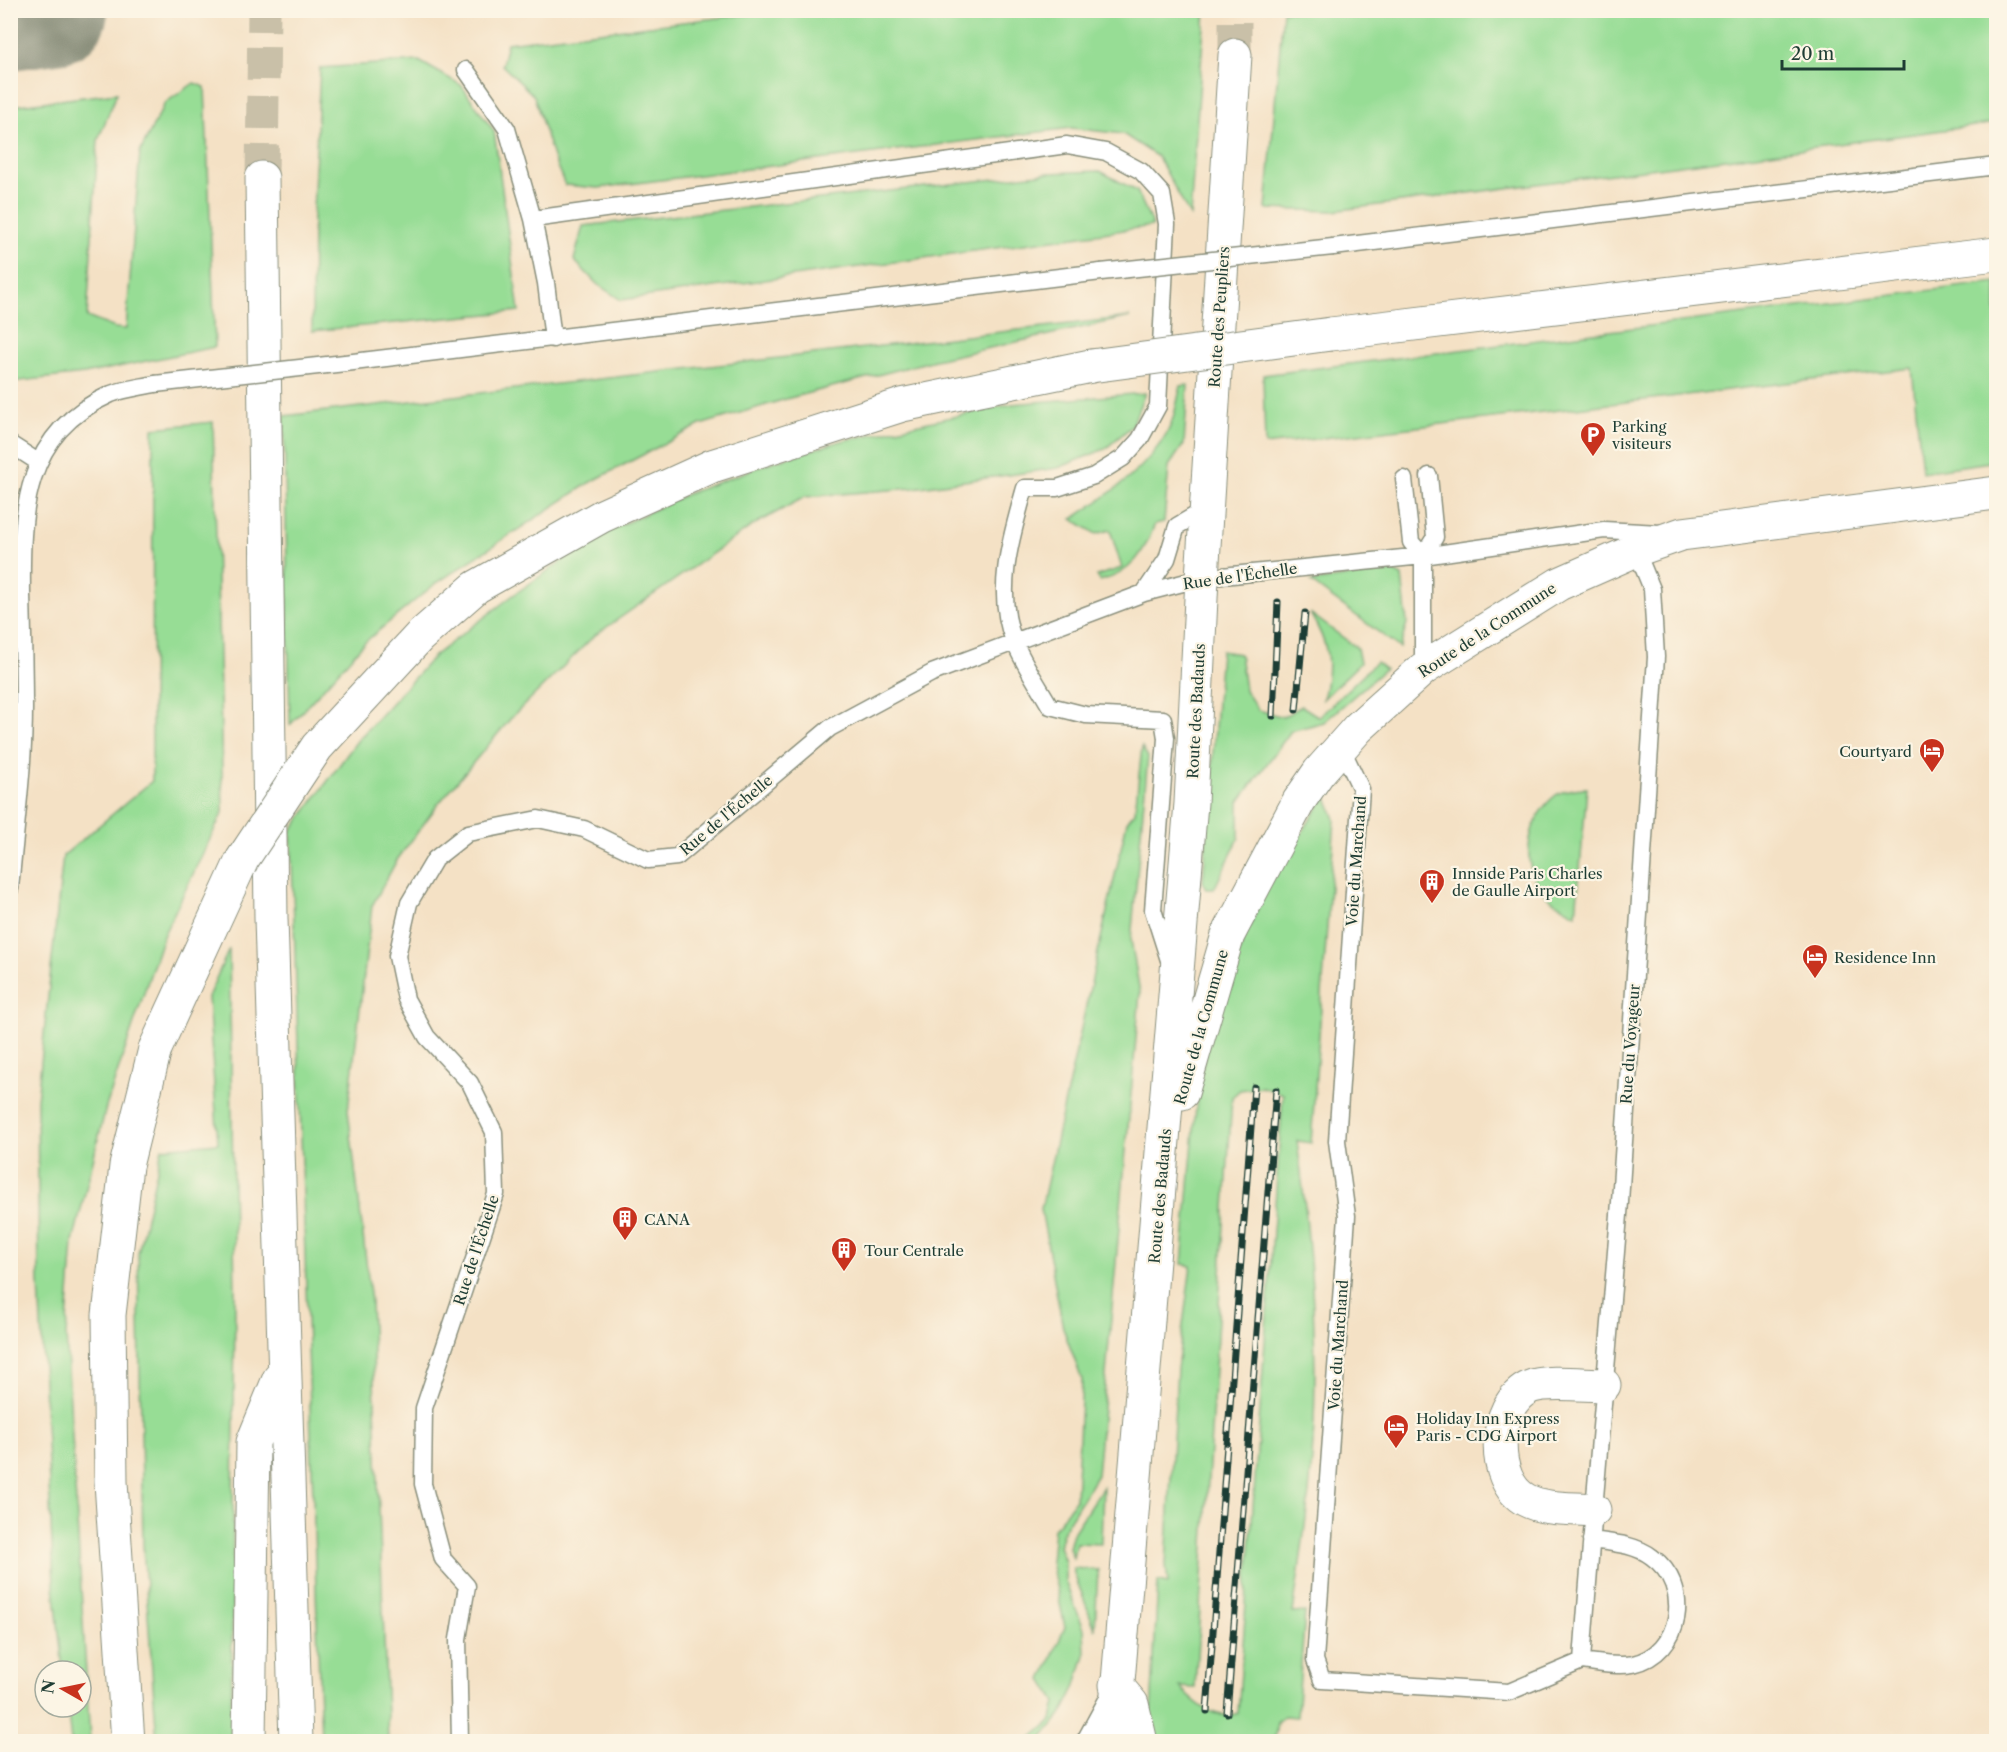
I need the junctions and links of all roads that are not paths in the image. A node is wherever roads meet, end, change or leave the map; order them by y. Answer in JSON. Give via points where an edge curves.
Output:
{"nodes":[{"id":1,"x":1235,"y":55,"type":"tunnel mouth"},
{"id":2,"x":466,"y":70,"type":"dead end"},
{"id":3,"x":1996,"y":166,"type":"edge"},
{"id":4,"x":262,"y":178,"type":"tunnel mouth"},
{"id":5,"x":533,"y":219,"type":"junction"},
{"id":6,"x":1996,"y":254,"type":"edge"},
{"id":7,"x":553,"y":339,"type":"junction"},
{"id":8,"x":10,"y":444,"type":"edge"},
{"id":9,"x":38,"y":462,"type":"junction"},
{"id":10,"x":1429,"y":476,"type":"dead end"},
{"id":11,"x":1404,"y":478,"type":"dead end"},
{"id":12,"x":1996,"y":493,"type":"edge"},
{"id":13,"x":1206,"y":508,"type":"junction"},
{"id":14,"x":1682,"y":534,"type":"junction"},
{"id":15,"x":1636,"y":550,"type":"junction"},
{"id":16,"x":1423,"y":556,"type":"junction"},
{"id":17,"x":1202,"y":578,"type":"junction"},
{"id":18,"x":1144,"y":593,"type":"junction"},
{"id":19,"x":1014,"y":641,"type":"junction"},
{"id":20,"x":1423,"y":669,"type":"junction"},
{"id":21,"x":1341,"y":747,"type":"junction"},
{"id":22,"x":10,"y":889,"type":"edge"},
{"id":23,"x":1175,"y":979,"type":"junction"},
{"id":24,"x":1163,"y":1161,"type":"junction"},
{"id":25,"x":283,"y":1369,"type":"junction"},
{"id":26,"x":1604,"y":1386,"type":"junction"},
{"id":27,"x":1593,"y":1525,"type":"junction"},
{"id":28,"x":1582,"y":1661,"type":"junction"},
{"id":29,"x":1116,"y":1685,"type":"junction"},
{"id":30,"x":128,"y":1742,"type":"edge"},
{"id":31,"x":249,"y":1742,"type":"edge"},
{"id":32,"x":296,"y":1742,"type":"edge"},
{"id":33,"x":460,"y":1742,"type":"edge"},
{"id":34,"x":1084,"y":1742,"type":"edge"},
{"id":35,"x":1113,"y":1742,"type":"edge"},
{"id":36,"x":1141,"y":1742,"type":"edge"}],
"edges":[{"from":1,"to":13,"type":"main road","name":"Route des Peupliers"},
{"from":2,"to":5,"type":"lane","via":[[507,129]]},
{"from":3,"to":7,"type":"lane","bridge":true},
{"from":4,"to":25,"type":"main road","via":[[271,918]]},
{"from":5,"to":7,"type":"lane"},
{"from":5,"to":19,"type":"lane","via":[[1067,145],[1106,152],[1140,171],[1162,194],[1167,224],[1158,406],[1140,439],[1123,458],[1094,476],[1057,488],[1025,488],[1004,581]]},
{"from":6,"to":30,"type":"main road","bridge":true,"via":[[1091,366],[902,405],[712,466],[602,516],[476,587],[419,637],[317,747],[242,860],[155,1049],[126,1166],[109,1315],[111,1482]]},
{"from":7,"to":9,"type":"lane","bridge":true,"via":[[155,384],[112,394],[62,428]]},
{"from":8,"to":9,"type":"lane"},
{"from":9,"to":22,"type":"lane","via":[[25,506],[24,711]]},
{"from":10,"to":16,"type":"lane","via":[[1435,537]]},
{"from":11,"to":16,"type":"lane","via":[[1411,542]]},
{"from":12,"to":14,"type":"main road","name":"Route de la Commune"},
{"from":13,"to":17,"type":"main road","name":"Route des Peupliers"},
{"from":13,"to":18,"type":"lane","via":[[1177,526],[1167,559]]},
{"from":14,"to":15,"type":"main road","name":"Route de la Commune"},
{"from":14,"to":16,"type":"lane","name":"Rue de l'Échelle","via":[[1604,530]]},
{"from":15,"to":20,"type":"main road","name":"Route de la Commune","via":[[1559,584]]},
{"from":15,"to":26,"type":"lane","name":"Rue du Voyageur","via":[[1652,589],[1656,657]]},
{"from":16,"to":17,"type":"lane","name":"Rue de l'Échelle"},
{"from":16,"to":20,"type":"lane"},
{"from":17,"to":18,"type":"lane","name":"Rue de l'Échelle"},
{"from":17,"to":23,"type":"main road","name":"Route des Badauds","via":[[1191,803]]},
{"from":18,"to":19,"type":"lane","name":"Rue de l'Échelle"},
{"from":19,"to":23,"type":"lane","via":[[1050,706],[1086,714],[1163,719],[1166,738],[1153,910]]},
{"from":19,"to":33,"type":"lane","name":"Rue de l'Échelle","via":[[932,673],[830,728],[677,857],[648,860],[584,829],[538,819],[468,834],[435,859],[409,903],[397,957],[406,999],[427,1037],[470,1083],[494,1132],[496,1194],[424,1408],[423,1484],[443,1559],[467,1586],[458,1639]]},
{"from":20,"to":21,"type":"main road","name":"Route de la Commune"},
{"from":21,"to":24,"type":"main road","name":"Route de la Commune","via":[[1299,801],[1228,935]]},
{"from":21,"to":28,"type":"lane","name":"Voie du Marchand","via":[[1361,789],[1337,1141],[1347,1216],[1315,1660],[1322,1680],[1509,1692]]},
{"from":23,"to":24,"type":"main road","name":"Route des Badauds"},
{"from":24,"to":29,"type":"main road","name":"Route des Badauds"},
{"from":25,"to":31,"type":"main road","via":[[253,1442]]},
{"from":25,"to":32,"type":"main road"},
{"from":26,"to":27,"type":"lane","name":"Rue du Voyageur"},
{"from":26,"to":27,"type":"main road","via":[[1531,1386],[1510,1402],[1502,1424],[1502,1470],[1511,1490],[1527,1501]]},
{"from":27,"to":28,"type":"lane","name":"Rue du Voyageur"},
{"from":27,"to":28,"type":"lane","via":[[1640,1549],[1667,1572],[1677,1591],[1678,1618],[1668,1640],[1653,1655],[1632,1664]]},
{"from":29,"to":34,"type":"lane"},
{"from":29,"to":35,"type":"main road","name":"Route des Badauds"},
{"from":29,"to":36,"type":"main road","via":[[1132,1704]]}]}
